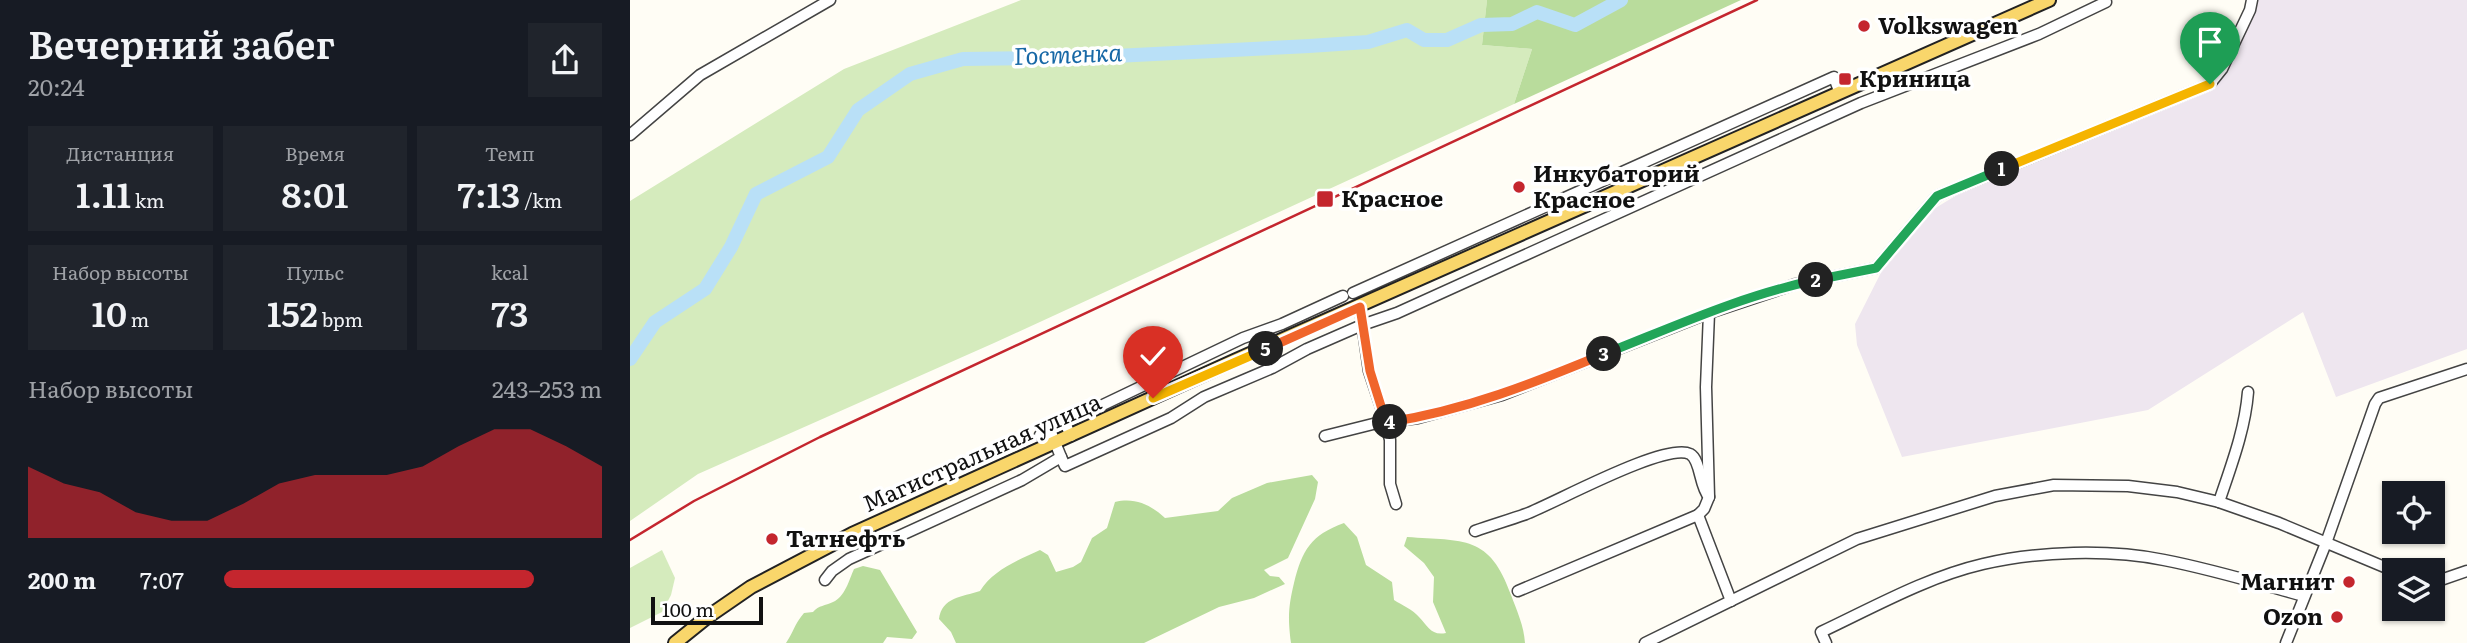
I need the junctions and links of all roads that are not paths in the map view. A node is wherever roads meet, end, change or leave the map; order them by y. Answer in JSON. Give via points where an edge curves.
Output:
{"nodes":[{"id":1,"x":830,"y":0,"type":"edge"},
{"id":2,"x":2049,"y":0,"type":"edge"},
{"id":3,"x":2252,"y":0,"type":"edge"},
{"id":4,"x":2106,"y":2,"type":"dead end"},
{"id":5,"x":1839,"y":92,"type":"junction"},
{"id":6,"x":630,"y":135,"type":"edge"},
{"id":7,"x":1360,"y":307,"type":"junction"},
{"id":8,"x":1709,"y":313,"type":"junction"},
{"id":9,"x":1362,"y":325,"type":"junction"},
{"id":10,"x":2467,"y":369,"type":"edge"},
{"id":11,"x":2248,"y":392,"type":"dead end"},
{"id":12,"x":1386,"y":422,"type":"junction"},
{"id":13,"x":1065,"y":423,"type":"junction"},
{"id":14,"x":1071,"y":436,"type":"junction"},
{"id":15,"x":1325,"y":436,"type":"dead end"},
{"id":16,"x":1056,"y":443,"type":"junction"},
{"id":17,"x":1061,"y":457,"type":"junction"},
{"id":18,"x":1709,"y":497,"type":"junction"},
{"id":19,"x":2219,"y":502,"type":"junction"},
{"id":20,"x":1396,"y":504,"type":"dead end"},
{"id":21,"x":1698,"y":515,"type":"junction"},
{"id":22,"x":1475,"y":531,"type":"dead end"},
{"id":23,"x":2325,"y":544,"type":"junction"},
{"id":24,"x":2382,"y":566,"type":"edge"},
{"id":25,"x":2467,"y":571,"type":"edge"},
{"id":26,"x":2445,"y":579,"type":"edge"},
{"id":27,"x":825,"y":580,"type":"dead end"},
{"id":28,"x":1518,"y":591,"type":"dead end"},
{"id":29,"x":2304,"y":596,"type":"junction"},
{"id":30,"x":1731,"y":601,"type":"junction"},
{"id":31,"x":675,"y":643,"type":"edge"},
{"id":32,"x":1645,"y":643,"type":"edge"},
{"id":33,"x":1826,"y":643,"type":"edge"},
{"id":34,"x":2286,"y":643,"type":"edge"}],
"edges":[{"from":1,"to":6,"type":"street","via":[[700,75]]},
{"from":2,"to":5,"type":"main road","name":"Магистральная улица"},
{"from":3,"to":8,"type":"street","via":[[2222,69],[2210,84],[1937,196],[1876,268],[1796,284]]},
{"from":4,"to":9,"type":"street","via":[[2039,34],[1861,103]]},
{"from":5,"to":7,"type":"main road","name":"Магистральная улица"},
{"from":5,"to":13,"type":"street","via":[[1834,77],[1243,338]]},
{"from":7,"to":9,"type":"street"},
{"from":7,"to":14,"type":"main road","name":"Магистральная улица"},
{"from":8,"to":12,"type":"street","via":[[1502,395]]},
{"from":8,"to":18,"type":"street"},
{"from":9,"to":12,"type":"street"},
{"from":9,"to":17,"type":"street","via":[[1065,466]]},
{"from":10,"to":23,"type":"street","via":[[2379,398]]},
{"from":11,"to":19,"type":"street","via":[[2238,444]]},
{"from":12,"to":15,"type":"street"},
{"from":12,"to":20,"type":"street","via":[[1390,484]]},
{"from":13,"to":14,"type":"street"},
{"from":13,"to":16,"type":"street","via":[[1045,432]]},
{"from":14,"to":16,"type":"main road","name":"Магистральная улица"},
{"from":16,"to":17,"type":"street"},
{"from":16,"to":31,"type":"main road","name":"Магистральная улица","via":[[797,561],[751,587]]},
{"from":17,"to":27,"type":"street","via":[[1022,480],[849,559]]},
{"from":18,"to":21,"type":"street"},
{"from":18,"to":22,"type":"street","via":[[1703,491],[1695,458],[1671,452]]},
{"from":19,"to":23,"type":"street"},
{"from":19,"to":30,"type":"street","via":[[2128,486],[2054,485],[1995,496],[1857,538]]},
{"from":21,"to":28,"type":"street"},
{"from":21,"to":30,"type":"street"},
{"from":23,"to":24,"type":"street"},
{"from":23,"to":29,"type":"street"},
{"from":25,"to":26,"type":"street"},
{"from":29,"to":33,"type":"street","via":[[2161,559],[2040,555],[1983,564],[1927,582],[1821,632]]},
{"from":29,"to":34,"type":"street"},
{"from":30,"to":32,"type":"street"}]}
